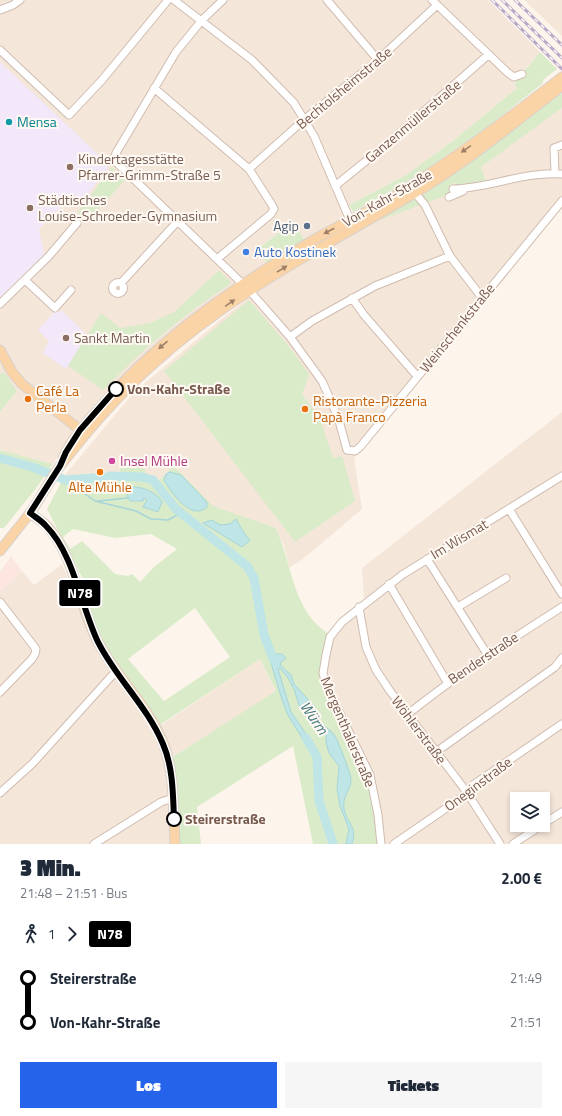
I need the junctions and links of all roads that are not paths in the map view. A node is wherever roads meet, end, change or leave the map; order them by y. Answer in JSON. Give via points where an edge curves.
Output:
{"nodes":[{"id":1,"x":20,"y":0,"type":"edge"},
{"id":2,"x":168,"y":0,"type":"edge"},
{"id":3,"x":174,"y":0,"type":"edge"},
{"id":4,"x":223,"y":0,"type":"edge"},
{"id":5,"x":327,"y":0,"type":"edge"},
{"id":6,"x":434,"y":2,"type":"edge"},
{"id":7,"x":0,"y":10,"type":"edge"},
{"id":8,"x":202,"y":20,"type":"junction"},
{"id":9,"x":0,"y":50,"type":"edge"},
{"id":10,"x":488,"y":55,"type":"junction"},
{"id":11,"x":378,"y":60,"type":"junction"},
{"id":12,"x":522,"y":74,"type":"dead end"},
{"id":13,"x":562,"y":77,"type":"edge"},
{"id":14,"x":562,"y":86,"type":"edge"},
{"id":15,"x":154,"y":88,"type":"junction"},
{"id":16,"x":305,"y":119,"type":"junction"},
{"id":17,"x":562,"y":145,"type":"edge"},
{"id":18,"x":249,"y":169,"type":"junction"},
{"id":19,"x":558,"y":174,"type":"edge"},
{"id":20,"x":335,"y":186,"type":"junction"},
{"id":21,"x":453,"y":189,"type":"dead end"},
{"id":22,"x":469,"y":189,"type":"junction"},
{"id":23,"x":415,"y":193,"type":"junction"},
{"id":24,"x":449,"y":197,"type":"dead end"},
{"id":25,"x":562,"y":201,"type":"edge"},
{"id":26,"x":350,"y":220,"type":"junction"},
{"id":27,"x":177,"y":222,"type":"junction"},
{"id":28,"x":77,"y":223,"type":"dead end"},
{"id":29,"x":450,"y":256,"type":"junction"},
{"id":30,"x":217,"y":259,"type":"junction"},
{"id":31,"x":25,"y":280,"type":"junction"},
{"id":32,"x":121,"y":283,"type":"dead end"},
{"id":33,"x":246,"y":287,"type":"junction"},
{"id":34,"x":71,"y":290,"type":"dead end"},
{"id":35,"x":352,"y":298,"type":"junction"},
{"id":36,"x":483,"y":299,"type":"junction"},
{"id":37,"x":0,"y":304,"type":"edge"},
{"id":38,"x":290,"y":337,"type":"junction"},
{"id":39,"x":0,"y":350,"type":"edge"},
{"id":40,"x":417,"y":376,"type":"junction"},
{"id":41,"x":83,"y":433,"type":"junction"},
{"id":42,"x":562,"y":476,"type":"edge"},
{"id":43,"x":509,"y":509,"type":"junction"},
{"id":44,"x":30,"y":513,"type":"junction"},
{"id":45,"x":0,"y":551,"type":"edge"},
{"id":46,"x":427,"y":558,"type":"junction"},
{"id":47,"x":506,"y":578,"type":"dead end"},
{"id":48,"x":389,"y":584,"type":"junction"},
{"id":49,"x":562,"y":594,"type":"edge"},
{"id":50,"x":0,"y":602,"type":"edge"},
{"id":51,"x":359,"y":607,"type":"junction"},
{"id":52,"x":458,"y":607,"type":"junction"},
{"id":53,"x":562,"y":607,"type":"edge"},
{"id":54,"x":487,"y":654,"type":"junction"},
{"id":55,"x":562,"y":658,"type":"edge"},
{"id":56,"x":117,"y":670,"type":"junction"},
{"id":57,"x":447,"y":682,"type":"junction"},
{"id":58,"x":0,"y":692,"type":"edge"},
{"id":59,"x":408,"y":714,"type":"junction"},
{"id":60,"x":562,"y":724,"type":"edge"},
{"id":61,"x":436,"y":752,"type":"junction"},
{"id":62,"x":466,"y":791,"type":"junction"},
{"id":63,"x":0,"y":794,"type":"edge"},
{"id":64,"x":173,"y":798,"type":"junction"},
{"id":65,"x":562,"y":812,"type":"edge"},
{"id":66,"x":550,"y":819,"type":"edge"},
{"id":67,"x":530,"y":832,"type":"edge"},
{"id":68,"x":94,"y":844,"type":"edge"},
{"id":69,"x":175,"y":844,"type":"edge"},
{"id":70,"x":381,"y":844,"type":"edge"},
{"id":71,"x":394,"y":844,"type":"edge"},
{"id":72,"x":500,"y":844,"type":"edge"},
{"id":73,"x":513,"y":844,"type":"edge"}],
"edges":[{"from":1,"to":7,"type":"street"},
{"from":2,"to":9,"type":"street","via":[[102,80],[69,115]]},
{"from":3,"to":8,"type":"street"},
{"from":4,"to":8,"type":"street"},
{"from":5,"to":11,"type":"street"},
{"from":6,"to":10,"type":"street"},
{"from":6,"to":11,"type":"street","name":"Bechtolsheimstraße"},
{"from":8,"to":15,"type":"street"},
{"from":8,"to":16,"type":"street","via":[[252,60],[280,87]]},
{"from":10,"to":12,"type":"street","via":[[514,78]]},
{"from":10,"to":20,"type":"street","name":"Ganzenmüllerstraße"},
{"from":11,"to":16,"type":"street","name":"Bechtolsheimstraße"},
{"from":13,"to":26,"type":"main road","name":"Von-Kahr-Straße","one_way":true,"via":[[498,127],[436,170]]},
{"from":14,"to":23,"type":"main road","name":"Von-Kahr-Straße","via":[[496,138]]},
{"from":15,"to":18,"type":"street"},
{"from":15,"to":27,"type":"street","via":[[114,158],[115,162]]},
{"from":16,"to":18,"type":"street","name":"Bechtolsheimstraße"},
{"from":16,"to":20,"type":"street"},
{"from":17,"to":19,"type":"street","via":[[554,148]]},
{"from":18,"to":30,"type":"street","via":[[274,210]]},
{"from":19,"to":22,"type":"street","via":[[522,178]]},
{"from":20,"to":26,"type":"street"},
{"from":21,"to":22,"type":"street"},
{"from":22,"to":24,"type":"street"},
{"from":23,"to":29,"type":"street","via":[[425,205]]},
{"from":33,"to":23,"type":"main road","name":"Von-Kahr-Straße","one_way":true},
{"from":25,"to":36,"type":"street","name":"Weinschenkstraße","via":[[489,288]]},
{"from":26,"to":33,"type":"main road","name":"Von-Kahr-Straße","one_way":true,"via":[[314,240]]},
{"from":27,"to":30,"type":"street"},
{"from":27,"to":32,"type":"street"},
{"from":28,"to":31,"type":"street"},
{"from":29,"to":35,"type":"street"},
{"from":29,"to":36,"type":"street"},
{"from":30,"to":33,"type":"street"},
{"from":31,"to":34,"type":"street","via":[[55,308]]},
{"from":31,"to":37,"type":"street"},
{"from":33,"to":38,"type":"street"},
{"from":33,"to":41,"type":"main road","name":"Von-Kahr-Straße","via":[[150,366]]},
{"from":35,"to":38,"type":"street"},
{"from":35,"to":40,"type":"street"},
{"from":36,"to":40,"type":"street","name":"Weinschenkstraße"},
{"from":38,"to":40,"type":"street","name":"Weinschenkstraße","via":[[322,381],[338,417],[347,450],[350,451],[355,451],[360,446]]},
{"from":39,"to":41,"type":"main road","via":[[22,384]]},
{"from":41,"to":44,"type":"main road","name":"Von-Kahr-Straße"},
{"from":42,"to":43,"type":"street","name":"Im Wismat"},
{"from":43,"to":46,"type":"street","name":"Im Wismat"},
{"from":43,"to":49,"type":"street"},
{"from":44,"to":45,"type":"main road","name":"Von-Kahr-Straße"},
{"from":44,"to":56,"type":"main road","via":[[56,538],[98,642]]},
{"from":46,"to":48,"type":"street","name":"Im Wismat"},
{"from":46,"to":52,"type":"street"},
{"from":47,"to":52,"type":"street"},
{"from":48,"to":51,"type":"street","name":"Im Wismat"},
{"from":48,"to":57,"type":"street"},
{"from":50,"to":58,"type":"street","via":[[36,649],[32,659]]},
{"from":51,"to":59,"type":"street","name":"Wöhlerstraße","via":[[366,647],[376,670]]},
{"from":51,"to":70,"type":"street","name":"Mergenthalerstraße","via":[[342,622],[330,638],[323,673],[329,692],[370,775]]},
{"from":52,"to":54,"type":"street"},
{"from":53,"to":54,"type":"street","name":"Benderstraße"},
{"from":54,"to":57,"type":"street","name":"Benderstraße"},
{"from":55,"to":61,"type":"street","via":[[555,666]]},
{"from":56,"to":63,"type":"street","via":[[32,764]]},
{"from":56,"to":64,"type":"main road","via":[[148,714],[164,744]]},
{"from":57,"to":59,"type":"street","name":"Benderstraße"},
{"from":59,"to":61,"type":"street","name":"Wöhlerstraße"},
{"from":60,"to":62,"type":"street","name":"Oneginstraße"},
{"from":61,"to":62,"type":"street","name":"Wöhlerstraße"},
{"from":62,"to":71,"type":"street","name":"Oneginstraße","via":[[461,798]]},
{"from":62,"to":72,"type":"street","name":"Wöhlerstraße"},
{"from":64,"to":68,"type":"street","via":[[161,802]]},
{"from":64,"to":69,"type":"main road"},
{"from":65,"to":66,"type":"street"},
{"from":67,"to":73,"type":"street"}]}
